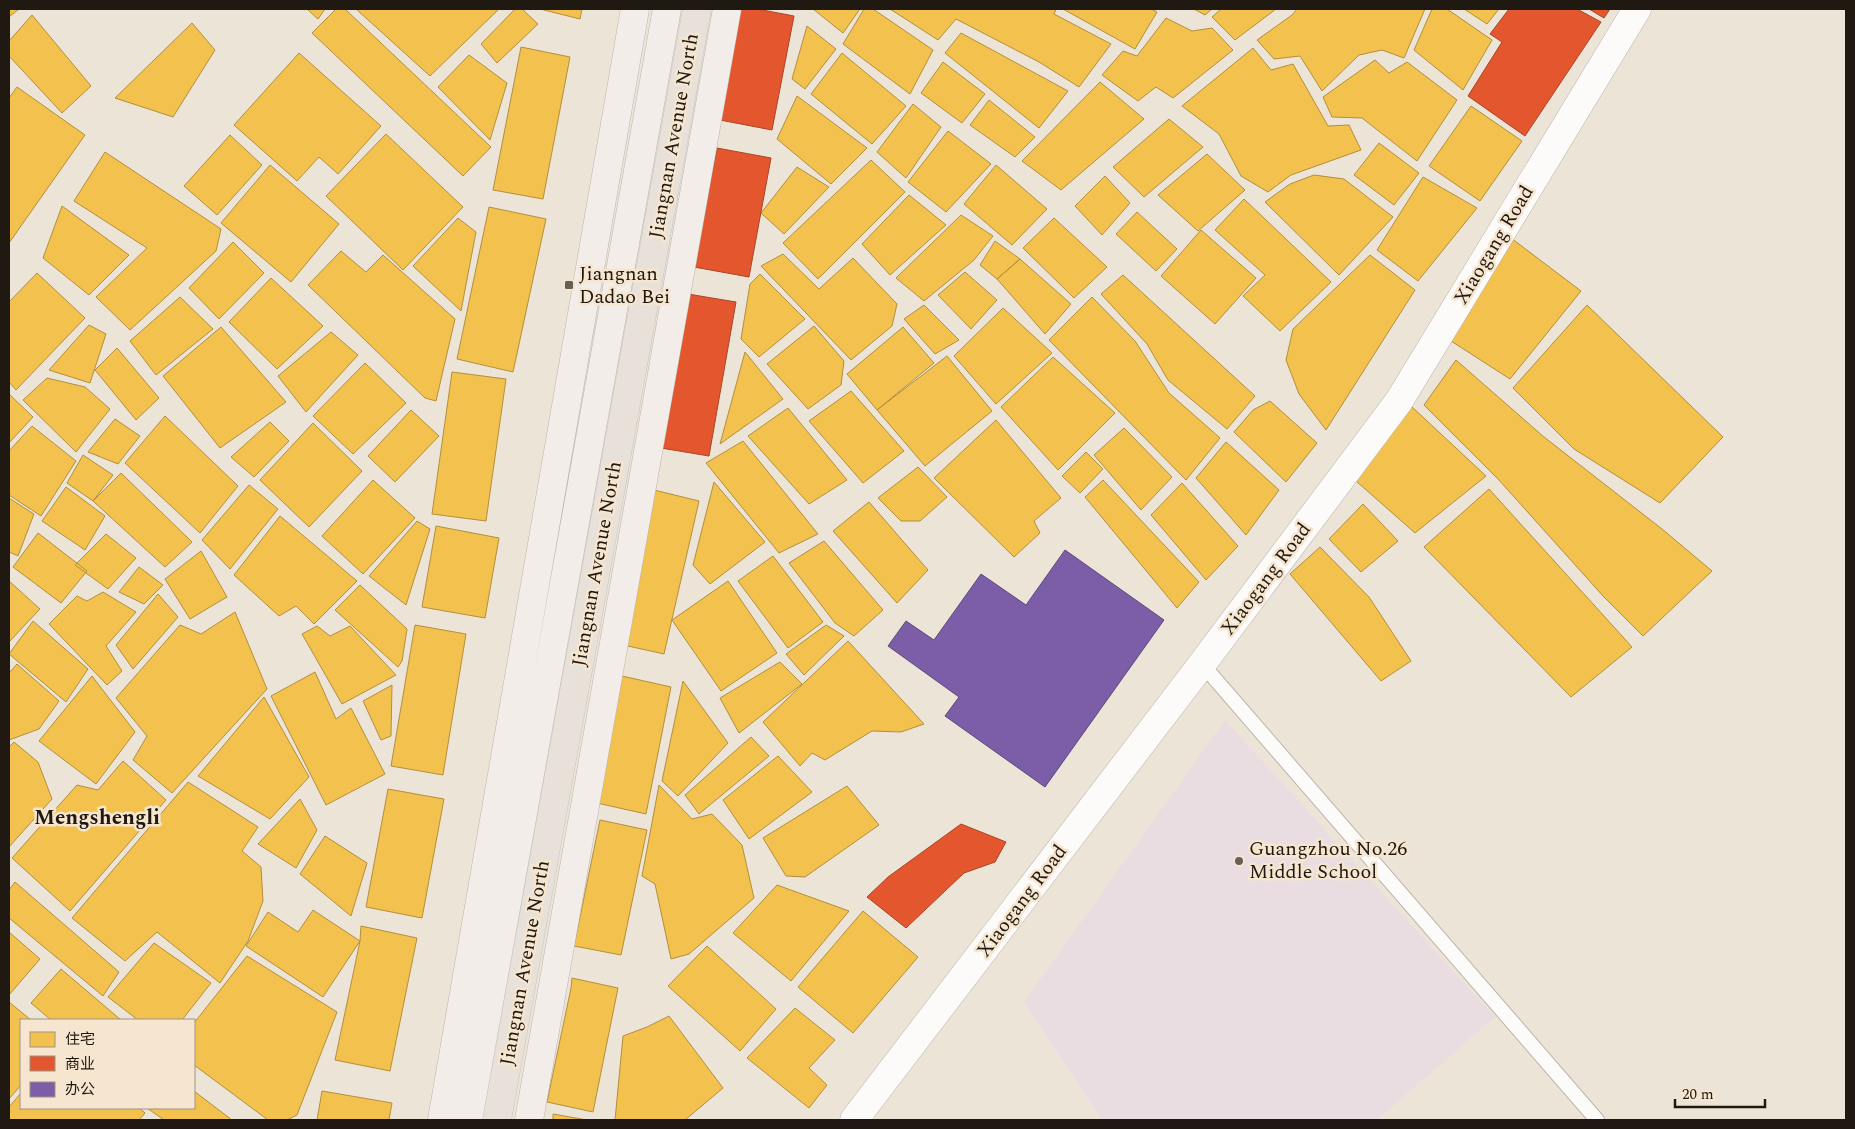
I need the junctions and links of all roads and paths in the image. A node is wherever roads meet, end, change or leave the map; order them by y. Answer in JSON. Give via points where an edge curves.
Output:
{"nodes":[{"id":1,"x":635,"y":9,"type":"edge"},
{"id":2,"x":667,"y":9,"type":"edge"},
{"id":3,"x":697,"y":9,"type":"edge"},
{"id":4,"x":727,"y":9,"type":"edge"},
{"id":5,"x":1637,"y":9,"type":"edge"},
{"id":6,"x":1202,"y":664,"type":"junction"},
{"id":7,"x":442,"y":1120,"type":"edge"},
{"id":8,"x":468,"y":1120,"type":"edge"},
{"id":9,"x":497,"y":1120,"type":"edge"},
{"id":10,"x":529,"y":1120,"type":"edge"},
{"id":11,"x":854,"y":1120,"type":"edge"},
{"id":12,"x":1597,"y":1120,"type":"edge"}],
"edges":[{"from":1,"to":7,"type":"main road"},
{"from":2,"to":8,"type":"main road","name":"Jiangnan Avenue North"},
{"from":3,"to":9,"type":"main road","name":"Jiangnan Avenue North"},
{"from":4,"to":10,"type":"main road"},
{"from":5,"to":6,"type":"street","name":"Xiaogang Road","via":[[1399,401]]},
{"from":6,"to":11,"type":"street","name":"Xiaogang Road"},
{"from":6,"to":12,"type":"lane"}]}
